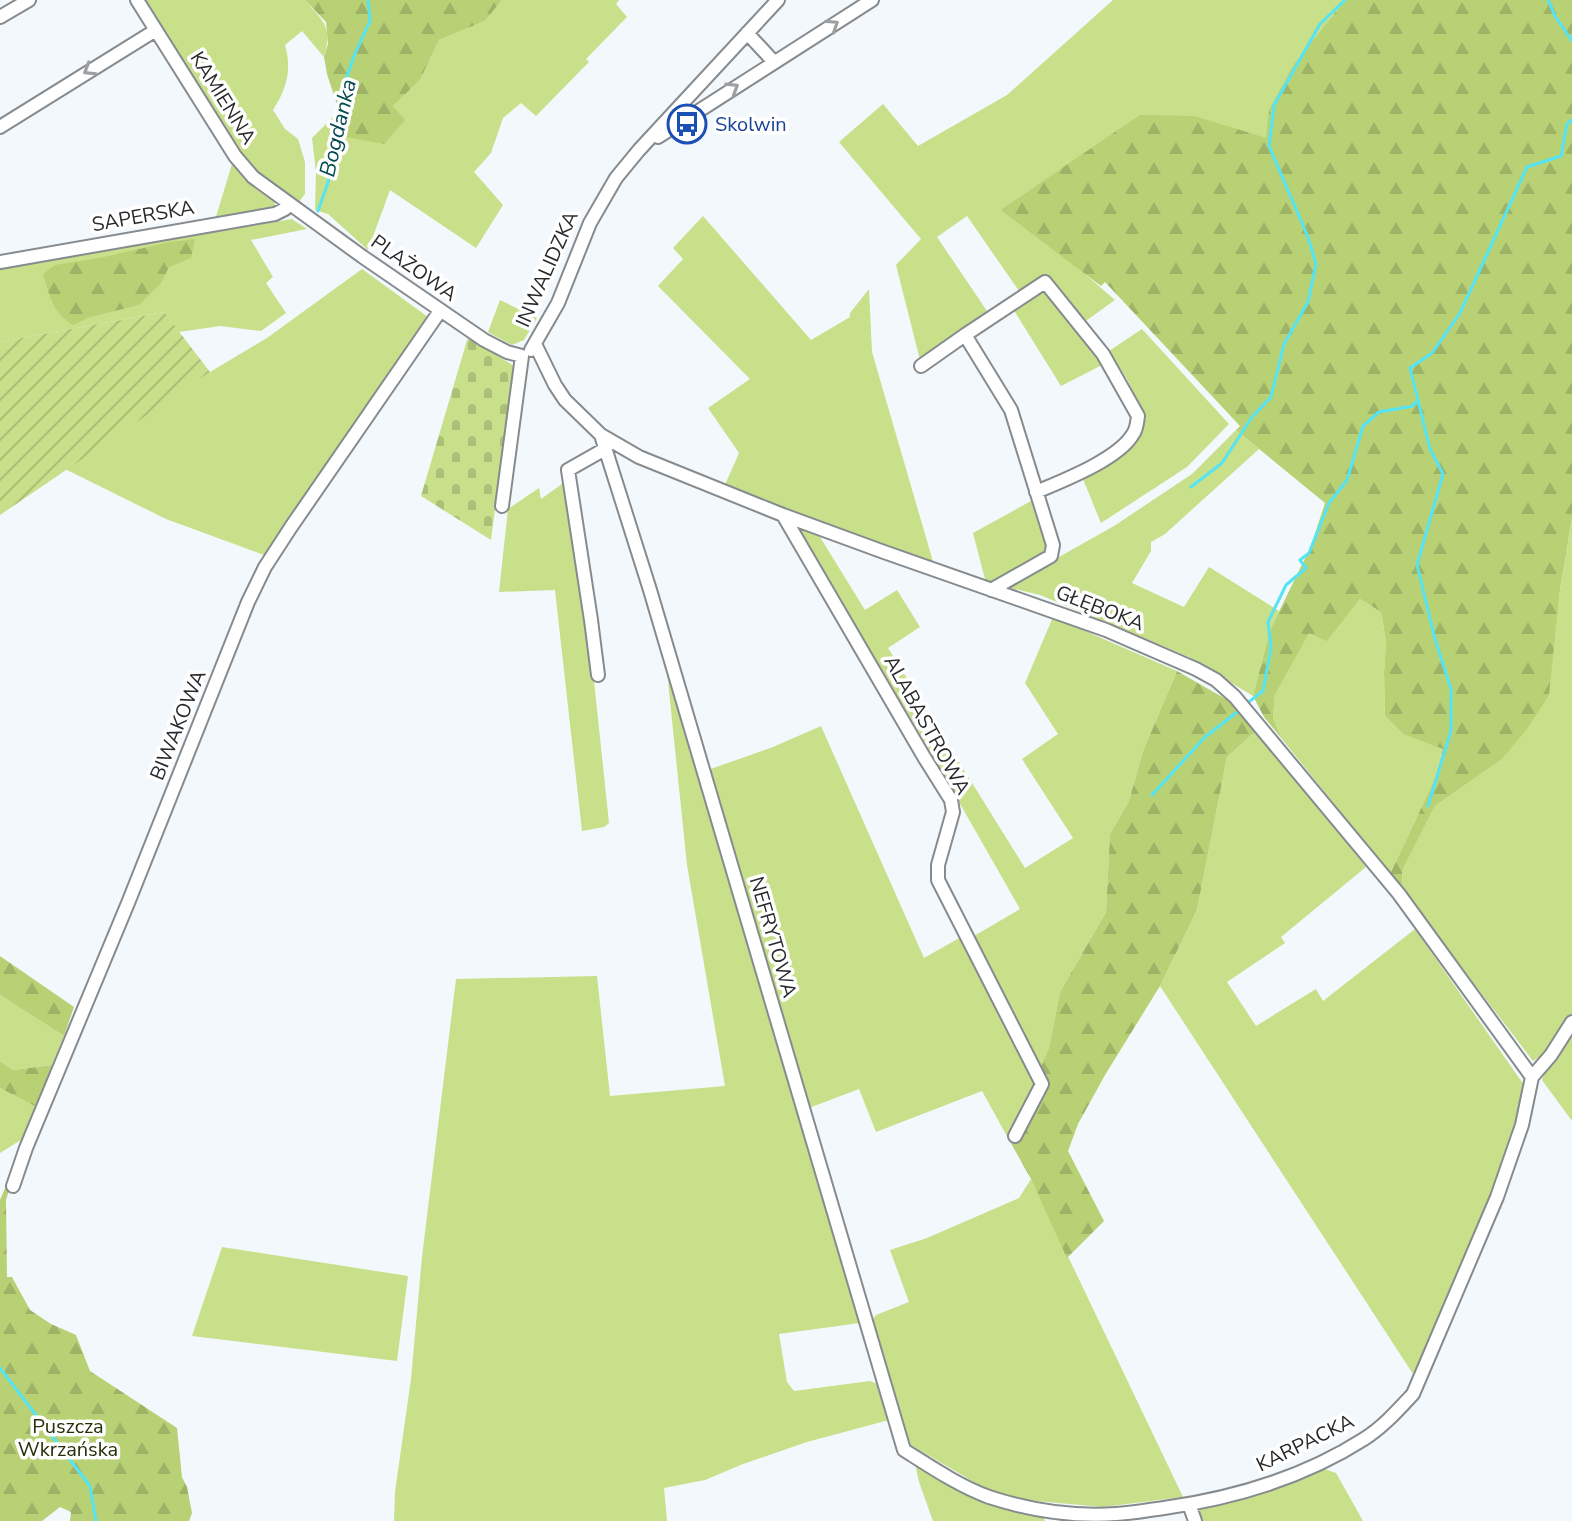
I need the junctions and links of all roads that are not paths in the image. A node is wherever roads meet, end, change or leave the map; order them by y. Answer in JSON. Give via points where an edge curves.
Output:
{"nodes":[{"id":1,"x":29,"y":0,"type":"edge"},
{"id":2,"x":137,"y":0,"type":"edge"},
{"id":3,"x":778,"y":0,"type":"edge"},
{"id":4,"x":872,"y":0,"type":"edge"},
{"id":5,"x":0,"y":17,"type":"edge"},
{"id":6,"x":156,"y":30,"type":"junction"},
{"id":7,"x":747,"y":33,"type":"junction"},
{"id":8,"x":774,"y":62,"type":"junction"},
{"id":9,"x":683,"y":103,"type":"junction"},
{"id":10,"x":692,"y":114,"type":"junction"},
{"id":11,"x":0,"y":127,"type":"edge"},
{"id":12,"x":639,"y":150,"type":"junction"},
{"id":13,"x":290,"y":204,"type":"junction"},
{"id":14,"x":0,"y":262,"type":"edge"},
{"id":15,"x":440,"y":311,"type":"junction"},
{"id":16,"x":965,"y":335,"type":"junction"},
{"id":17,"x":535,"y":344,"type":"junction"},
{"id":18,"x":522,"y":356,"type":"junction"},
{"id":19,"x":921,"y":366,"type":"dead end"},
{"id":20,"x":601,"y":435,"type":"junction"},
{"id":21,"x":605,"y":449,"type":"junction"},
{"id":22,"x":1036,"y":492,"type":"junction"},
{"id":23,"x":502,"y":506,"type":"dead end"},
{"id":24,"x":783,"y":515,"type":"junction"},
{"id":25,"x":991,"y":590,"type":"junction"},
{"id":26,"x":598,"y":675,"type":"dead end"},
{"id":27,"x":1572,"y":1022,"type":"edge"},
{"id":28,"x":1532,"y":1077,"type":"junction"},
{"id":29,"x":1015,"y":1136,"type":"dead end"},
{"id":30,"x":13,"y":1186,"type":"dead end"},
{"id":31,"x":904,"y":1450,"type":"joint"},
{"id":32,"x":1189,"y":1504,"type":"junction"},
{"id":33,"x":1195,"y":1521,"type":"edge"}],
"edges":[{"from":1,"to":5,"type":"street"},
{"from":2,"to":6,"type":"street","name":"KAMIENNA"},
{"from":3,"to":7,"type":"street","name":"INWALIDZKA"},
{"from":8,"to":4,"type":"street","name":"INWALIDZKA","one_way":true},
{"from":6,"to":11,"type":"street","one_way":true},
{"from":6,"to":13,"type":"street","name":"KAMIENNA","via":[[243,168]]},
{"from":7,"to":8,"type":"street"},
{"from":7,"to":9,"type":"street","name":"INWALIDZKA"},
{"from":10,"to":8,"type":"street","name":"INWALIDZKA","one_way":true},
{"from":9,"to":10,"type":"street","via":[[684,111]]},
{"from":9,"to":12,"type":"street","name":"INWALIDZKA"},
{"from":10,"to":12,"type":"street","name":"INWALIDZKA"},
{"from":12,"to":17,"type":"street","name":"INWALIDZKA","via":[[601,201]]},
{"from":13,"to":14,"type":"street","name":"SAPERSKA","via":[[275,214]]},
{"from":13,"to":15,"type":"street","name":"PLAŻOWA"},
{"from":15,"to":18,"type":"street","name":"PLAŻOWA","via":[[494,346]]},
{"from":15,"to":30,"type":"street","name":"BIWAKOWA","via":[[265,567]]},
{"from":16,"to":19,"type":"street"},
{"from":16,"to":22,"type":"street","via":[[1011,410]]},
{"from":16,"to":22,"type":"street","via":[[1045,282],[1103,354],[1138,416],[1132,437],[1111,454]]},
{"from":17,"to":18,"type":"street","name":"INWALIDZKA"},
{"from":17,"to":20,"type":"street","name":"GŁĘBOKA","via":[[565,400]]},
{"from":18,"to":23,"type":"street","name":"INWALIDZKA"},
{"from":20,"to":21,"type":"street","name":"NEFRYTOWA"},
{"from":20,"to":24,"type":"street","name":"GŁĘBOKA","via":[[639,457]]},
{"from":21,"to":26,"type":"street","via":[[568,470]]},
{"from":21,"to":31,"type":"street","name":"NEFRYTOWA"},
{"from":22,"to":25,"type":"street","via":[[1053,545],[1051,556]]},
{"from":24,"to":25,"type":"street","name":"GŁĘBOKA"},
{"from":24,"to":29,"type":"street","name":"ALABASTROWA","via":[[951,800],[938,880],[1042,1084]]},
{"from":25,"to":28,"type":"street","name":"GŁĘBOKA","via":[[1106,630],[1196,669],[1235,697],[1399,894]]},
{"from":27,"to":28,"type":"street","name":"KARPACKA"},
{"from":28,"to":32,"type":"street","name":"KARPACKA","via":[[1497,1197],[1413,1394],[1365,1438],[1318,1464],[1269,1485]]},
{"from":31,"to":32,"type":"street","name":"KARPACKA","via":[[990,1497],[1044,1510],[1118,1514]]},
{"from":32,"to":33,"type":"street"}]}
